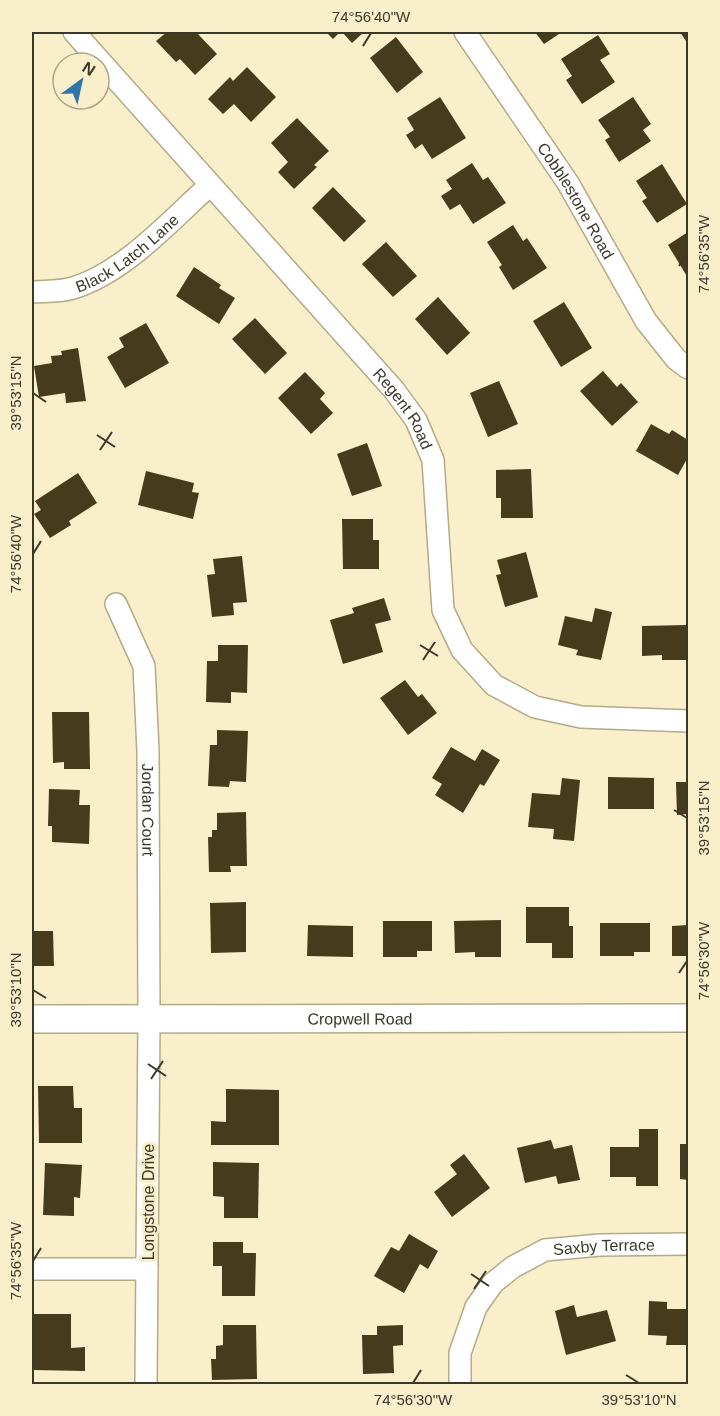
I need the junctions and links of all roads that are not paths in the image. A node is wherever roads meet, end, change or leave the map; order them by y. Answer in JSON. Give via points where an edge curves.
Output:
{"nodes":[{"id":1,"x":74,"y":32,"type":"edge"},
{"id":2,"x":465,"y":32,"type":"edge"},
{"id":3,"x":210,"y":185,"type":"junction"},
{"id":4,"x":32,"y":292,"type":"edge"},
{"id":5,"x":688,"y":368,"type":"edge"},
{"id":6,"x":116,"y":604,"type":"dead end"},
{"id":7,"x":688,"y":721,"type":"edge"},
{"id":8,"x":688,"y":1018,"type":"edge"},
{"id":9,"x":32,"y":1019,"type":"edge"},
{"id":10,"x":149,"y":1020,"type":"junction"},
{"id":11,"x":688,"y":1244,"type":"edge"},
{"id":12,"x":32,"y":1269,"type":"edge"},
{"id":13,"x":147,"y":1269,"type":"junction"},
{"id":14,"x":147,"y":1384,"type":"edge"},
{"id":15,"x":460,"y":1384,"type":"edge"}],
"edges":[{"from":1,"to":3,"type":"street","name":"Regent Road"},
{"from":2,"to":5,"type":"street","name":"Cobblestone Road","via":[[568,183],[646,321]]},
{"from":3,"to":4,"type":"street","name":"Black Latch Lane","via":[[122,265],[99,279],[71,289]]},
{"from":3,"to":7,"type":"street","name":"Regent Road","via":[[394,390],[416,420],[433,460],[443,610],[462,650],[494,685],[536,707],[581,717]]},
{"from":6,"to":10,"type":"street","name":"Jordan Court","via":[[144,666]]},
{"from":8,"to":10,"type":"street","name":"Cropwell Road"},
{"from":9,"to":10,"type":"street","name":"Cropwell Road"},
{"from":10,"to":13,"type":"street","name":"Longstone Drive"},
{"from":11,"to":15,"type":"street","name":"Saxby Terrace","via":[[545,1250],[513,1267],[493,1283],[476,1307],[460,1353]]},
{"from":12,"to":13,"type":"street"},
{"from":13,"to":14,"type":"street","name":"Longstone Drive"}]}
